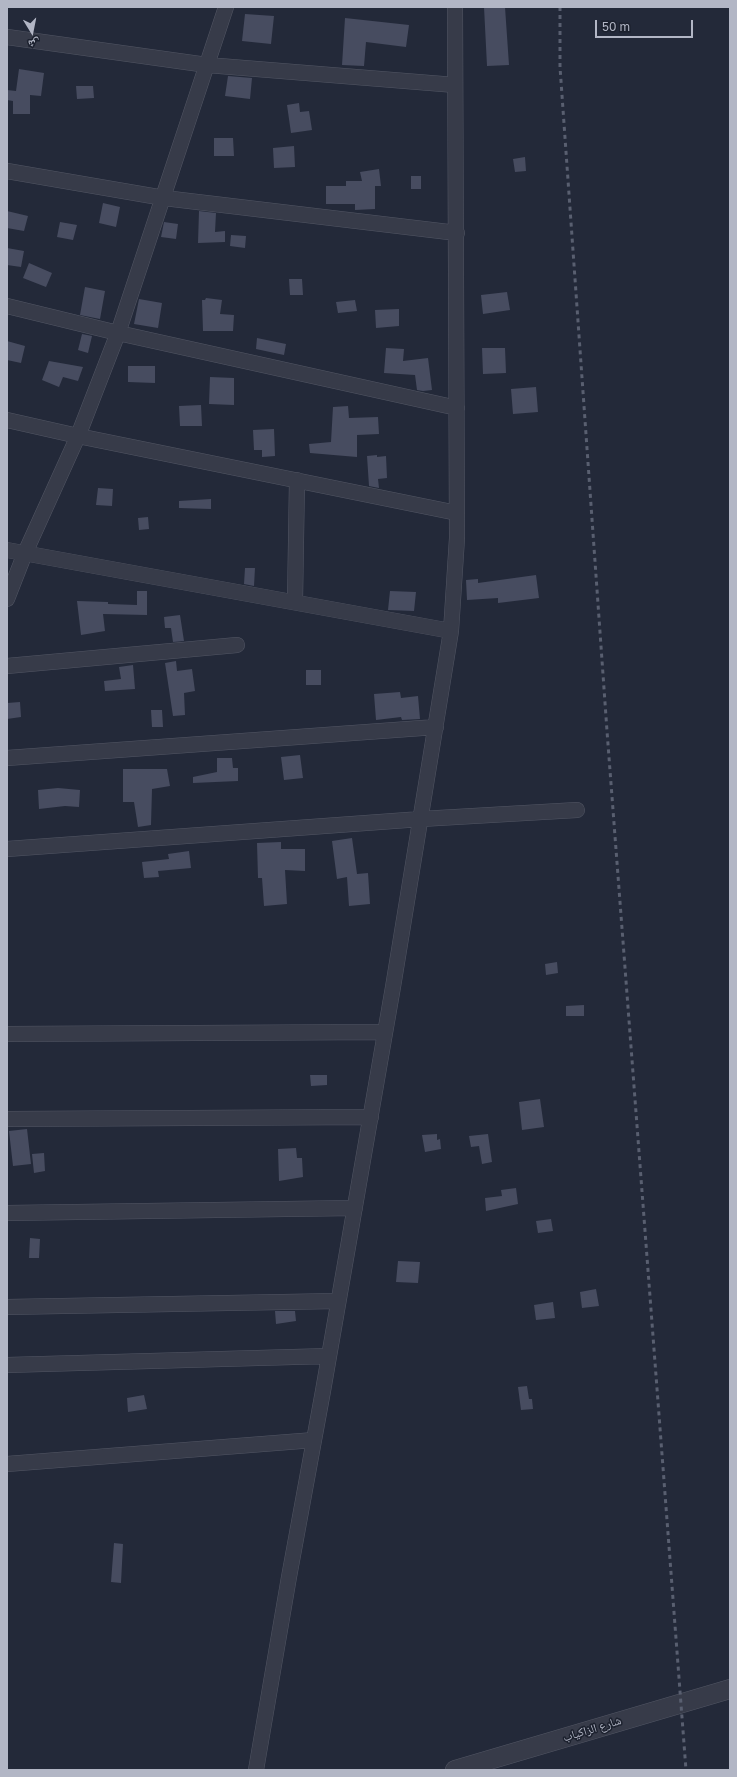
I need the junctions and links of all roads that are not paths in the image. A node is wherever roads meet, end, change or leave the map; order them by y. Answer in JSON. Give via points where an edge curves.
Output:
{"nodes":[{"id":1,"x":226,"y":7,"type":"edge"},
{"id":2,"x":455,"y":7,"type":"edge"},
{"id":3,"x":7,"y":37,"type":"edge"},
{"id":4,"x":207,"y":65,"type":"junction"},
{"id":5,"x":455,"y":85,"type":"junction"},
{"id":6,"x":7,"y":171,"type":"edge"},
{"id":7,"x":164,"y":198,"type":"junction"},
{"id":8,"x":457,"y":233,"type":"junction"},
{"id":9,"x":7,"y":306,"type":"edge"},
{"id":10,"x":118,"y":333,"type":"junction"},
{"id":11,"x":457,"y":408,"type":"junction"},
{"id":12,"x":7,"y":420,"type":"edge"},
{"id":13,"x":78,"y":436,"type":"junction"},
{"id":14,"x":297,"y":480,"type":"junction"},
{"id":15,"x":457,"y":513,"type":"junction"},
{"id":16,"x":7,"y":550,"type":"edge"},
{"id":17,"x":25,"y":553,"type":"junction"},
{"id":18,"x":7,"y":598,"type":"edge"},
{"id":19,"x":295,"y":602,"type":"junction"},
{"id":20,"x":451,"y":630,"type":"junction"},
{"id":21,"x":236,"y":645,"type":"dead end"},
{"id":22,"x":7,"y":666,"type":"edge"},
{"id":23,"x":436,"y":727,"type":"junction"},
{"id":24,"x":7,"y":758,"type":"edge"},
{"id":25,"x":577,"y":810,"type":"dead end"},
{"id":26,"x":421,"y":819,"type":"junction"},
{"id":27,"x":7,"y":849,"type":"edge"},
{"id":28,"x":385,"y":1032,"type":"junction"},
{"id":29,"x":7,"y":1034,"type":"edge"},
{"id":30,"x":370,"y":1116,"type":"junction"},
{"id":31,"x":7,"y":1119,"type":"edge"},
{"id":32,"x":355,"y":1208,"type":"junction"},
{"id":33,"x":7,"y":1213,"type":"edge"},
{"id":34,"x":338,"y":1302,"type":"junction"},
{"id":35,"x":7,"y":1307,"type":"edge"},
{"id":36,"x":329,"y":1356,"type":"junction"},
{"id":37,"x":7,"y":1365,"type":"edge"},
{"id":38,"x":314,"y":1440,"type":"junction"},
{"id":39,"x":7,"y":1464,"type":"edge"},
{"id":40,"x":730,"y":1688,"type":"edge"},
{"id":41,"x":256,"y":1770,"type":"edge"},
{"id":42,"x":455,"y":1770,"type":"edge"}],
"edges":[{"from":1,"to":4,"type":"street"},
{"from":2,"to":5,"type":"street"},
{"from":3,"to":4,"type":"street"},
{"from":4,"to":5,"type":"street"},
{"from":4,"to":7,"type":"street"},
{"from":5,"to":8,"type":"street"},
{"from":6,"to":7,"type":"street"},
{"from":7,"to":8,"type":"street"},
{"from":7,"to":10,"type":"street"},
{"from":8,"to":11,"type":"street"},
{"from":9,"to":10,"type":"street"},
{"from":10,"to":11,"type":"street"},
{"from":10,"to":13,"type":"street"},
{"from":11,"to":15,"type":"street"},
{"from":12,"to":13,"type":"street"},
{"from":13,"to":14,"type":"street"},
{"from":13,"to":17,"type":"street"},
{"from":14,"to":15,"type":"street"},
{"from":14,"to":19,"type":"street"},
{"from":15,"to":20,"type":"street"},
{"from":16,"to":17,"type":"street"},
{"from":17,"to":18,"type":"street"},
{"from":17,"to":19,"type":"street"},
{"from":19,"to":20,"type":"street"},
{"from":20,"to":23,"type":"street"},
{"from":21,"to":22,"type":"street"},
{"from":23,"to":24,"type":"street"},
{"from":23,"to":26,"type":"street"},
{"from":25,"to":26,"type":"street"},
{"from":26,"to":27,"type":"street"},
{"from":26,"to":28,"type":"street"},
{"from":28,"to":29,"type":"street"},
{"from":28,"to":30,"type":"street"},
{"from":30,"to":31,"type":"street"},
{"from":30,"to":32,"type":"street"},
{"from":32,"to":33,"type":"street"},
{"from":32,"to":34,"type":"street"},
{"from":34,"to":35,"type":"street"},
{"from":34,"to":36,"type":"street"},
{"from":36,"to":37,"type":"street"},
{"from":36,"to":38,"type":"street"},
{"from":38,"to":39,"type":"street"},
{"from":38,"to":41,"type":"street"},
{"from":40,"to":42,"type":"street","name":"شارع الزاكياب"}]}
